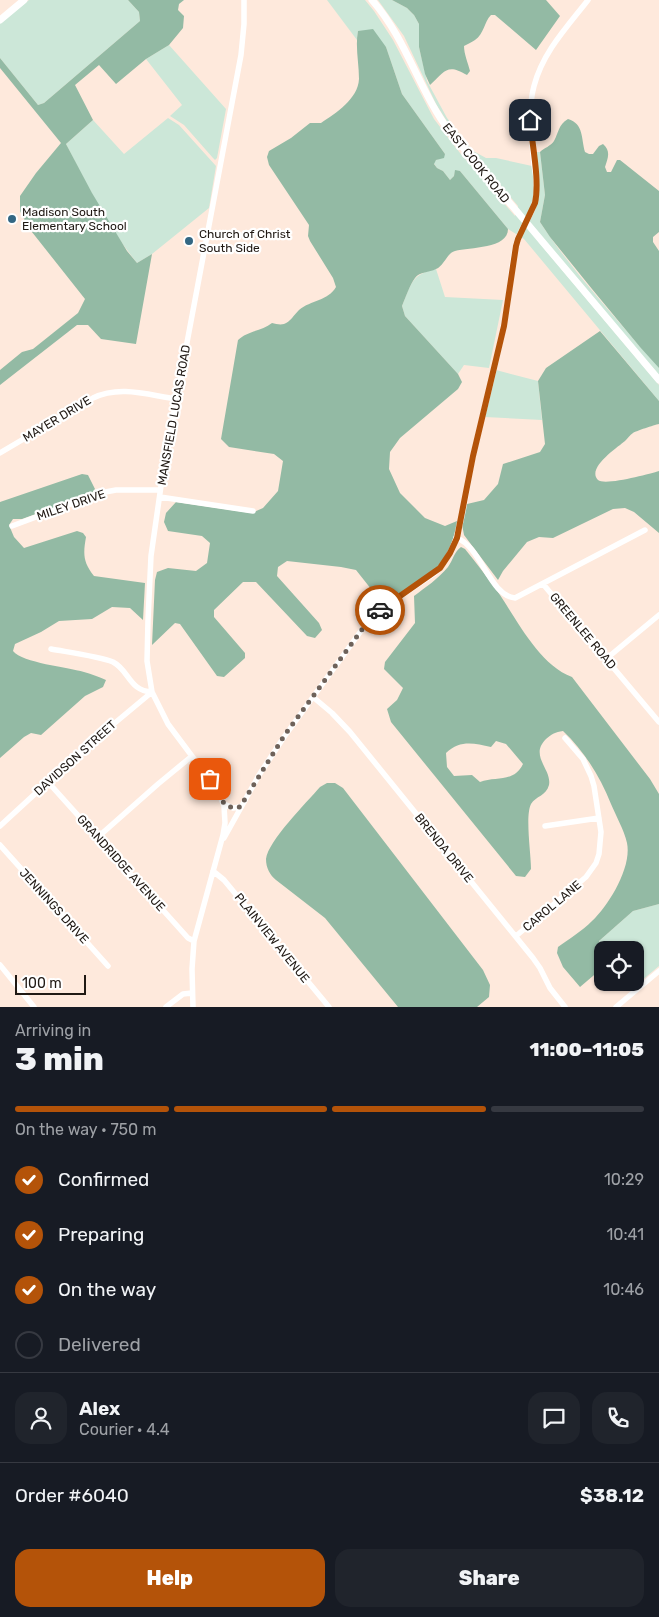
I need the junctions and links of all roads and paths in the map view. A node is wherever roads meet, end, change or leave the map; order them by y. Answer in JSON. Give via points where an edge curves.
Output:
{"nodes":[{"id":1,"x":24,"y":0,"type":"edge"},
{"id":2,"x":244,"y":0,"type":"edge"},
{"id":3,"x":372,"y":0,"type":"edge"},
{"id":4,"x":588,"y":0,"type":"edge"},
{"id":5,"x":0,"y":20,"type":"edge"},
{"id":6,"x":526,"y":223,"type":"junction"},
{"id":7,"x":659,"y":380,"type":"edge"},
{"id":8,"x":176,"y":399,"type":"junction"},
{"id":9,"x":0,"y":453,"type":"edge"},
{"id":10,"x":160,"y":494,"type":"junction"},
{"id":11,"x":253,"y":511,"type":"dead end"},
{"id":12,"x":12,"y":526,"type":"dead end"},
{"id":13,"x":645,"y":530,"type":"dead end"},
{"id":14,"x":457,"y":538,"type":"junction"},
{"id":15,"x":543,"y":584,"type":"junction"},
{"id":16,"x":659,"y":615,"type":"edge"},
{"id":17,"x":51,"y":649,"type":"dead end"},
{"id":18,"x":606,"y":659,"type":"junction"},
{"id":19,"x":152,"y":692,"type":"junction"},
{"id":20,"x":313,"y":697,"type":"junction"},
{"id":21,"x":659,"y":722,"type":"edge"},
{"id":22,"x":565,"y":738,"type":"dead end"},
{"id":23,"x":192,"y":756,"type":"junction"},
{"id":24,"x":48,"y":782,"type":"junction"},
{"id":25,"x":224,"y":804,"type":"junction"},
{"id":26,"x":240,"y":807,"type":"junction"},
{"id":27,"x":599,"y":818,"type":"junction"},
{"id":28,"x":0,"y":826,"type":"edge"},
{"id":29,"x":545,"y":826,"type":"dead end"},
{"id":30,"x":98,"y":837,"type":"junction"},
{"id":31,"x":221,"y":844,"type":"junction"},
{"id":32,"x":0,"y":845,"type":"edge"},
{"id":33,"x":213,"y":871,"type":"junction"},
{"id":34,"x":516,"y":936,"type":"junction"},
{"id":35,"x":194,"y":942,"type":"junction"},
{"id":36,"x":108,"y":966,"type":"dead end"},
{"id":37,"x":1,"y":969,"type":"edge"},
{"id":38,"x":656,"y":974,"type":"edge"},
{"id":39,"x":659,"y":982,"type":"edge"},
{"id":40,"x":192,"y":993,"type":"junction"},
{"id":41,"x":34,"y":1007,"type":"edge"},
{"id":42,"x":166,"y":1007,"type":"edge"},
{"id":43,"x":193,"y":1007,"type":"edge"},
{"id":44,"x":328,"y":1007,"type":"edge"},
{"id":45,"x":565,"y":1007,"type":"edge"},
{"id":46,"x":616,"y":1007,"type":"edge"}],
"edges":[{"from":1,"to":5,"type":"main road"},
{"from":2,"to":8,"type":"street","name":"MANSFIELD LUCAS ROAD","via":[[241,55]]},
{"from":3,"to":6,"type":"main road","name":"EAST COOK ROAD","via":[[400,39],[443,123]]},
{"from":4,"to":6,"type":"street","via":[[551,48],[534,85],[530,120],[536,197]]},
{"from":6,"to":7,"type":"main road","name":"EAST COOK ROAD"},
{"from":6,"to":14,"type":"street","via":[[516,246],[504,326]]},
{"from":8,"to":9,"type":"street","name":"MAYER DRIVE","via":[[125,391],[106,392]]},
{"from":8,"to":10,"type":"street","name":"MANSFIELD LUCAS ROAD"},
{"from":10,"to":11,"type":"street","name":"MILEY DRIVE"},
{"from":10,"to":12,"type":"street","name":"MILEY DRIVE","via":[[116,490],[100,493]]},
{"from":10,"to":19,"type":"street","name":"MANSFIELD LUCAS ROAD","via":[[151,556],[148,620],[147,661]]},
{"from":13,"to":15,"type":"street"},
{"from":14,"to":15,"type":"street","name":"GREENLEE ROAD","via":[[466,542],[496,584],[512,598]]},
{"from":14,"to":20,"type":"street","via":[[440,568],[371,618]]},
{"from":15,"to":18,"type":"street","name":"GREENLEE ROAD"},
{"from":16,"to":18,"type":"street"},
{"from":17,"to":19,"type":"street","via":[[113,663],[134,686]]},
{"from":18,"to":21,"type":"street","name":"GREENLEE ROAD"},
{"from":19,"to":23,"type":"street","name":"MANSFIELD LUCAS ROAD","via":[[168,724]]},
{"from":19,"to":24,"type":"street","name":"DAVIDSON STREET"},
{"from":20,"to":26,"type":"street","via":[[272,754]]},
{"from":20,"to":34,"type":"street","name":"BRENDA DRIVE","via":[[350,732]]},
{"from":22,"to":27,"type":"street","name":"CAROL LANE","via":[[587,767]]},
{"from":23,"to":25,"type":"street","name":"MANSFIELD LUCAS ROAD"},
{"from":23,"to":30,"type":"street"},
{"from":24,"to":28,"type":"street","name":"DAVIDSON STREET"},
{"from":24,"to":30,"type":"street","name":"GRANDRIDGE AVENUE"},
{"from":25,"to":26,"type":"street"},
{"from":25,"to":31,"type":"street","name":"MANSFIELD LUCAS ROAD"},
{"from":26,"to":31,"type":"street"},
{"from":27,"to":29,"type":"street"},
{"from":27,"to":34,"type":"street","name":"CAROL LANE","via":[[602,839],[591,870]]},
{"from":30,"to":35,"type":"street","name":"GRANDRIDGE AVENUE"},
{"from":31,"to":33,"type":"street"},
{"from":32,"to":36,"type":"street","name":"JENNINGS DRIVE"},
{"from":33,"to":35,"type":"street"},
{"from":33,"to":44,"type":"street","name":"PLAINVIEW AVENUE","via":[[224,880]]},
{"from":34,"to":45,"type":"street","name":"BRENDA DRIVE"},
{"from":35,"to":40,"type":"street"},
{"from":37,"to":41,"type":"street"},
{"from":38,"to":39,"type":"street"},
{"from":38,"to":46,"type":"street"},
{"from":40,"to":42,"type":"street","via":[[183,994]]},
{"from":40,"to":43,"type":"street"}]}
